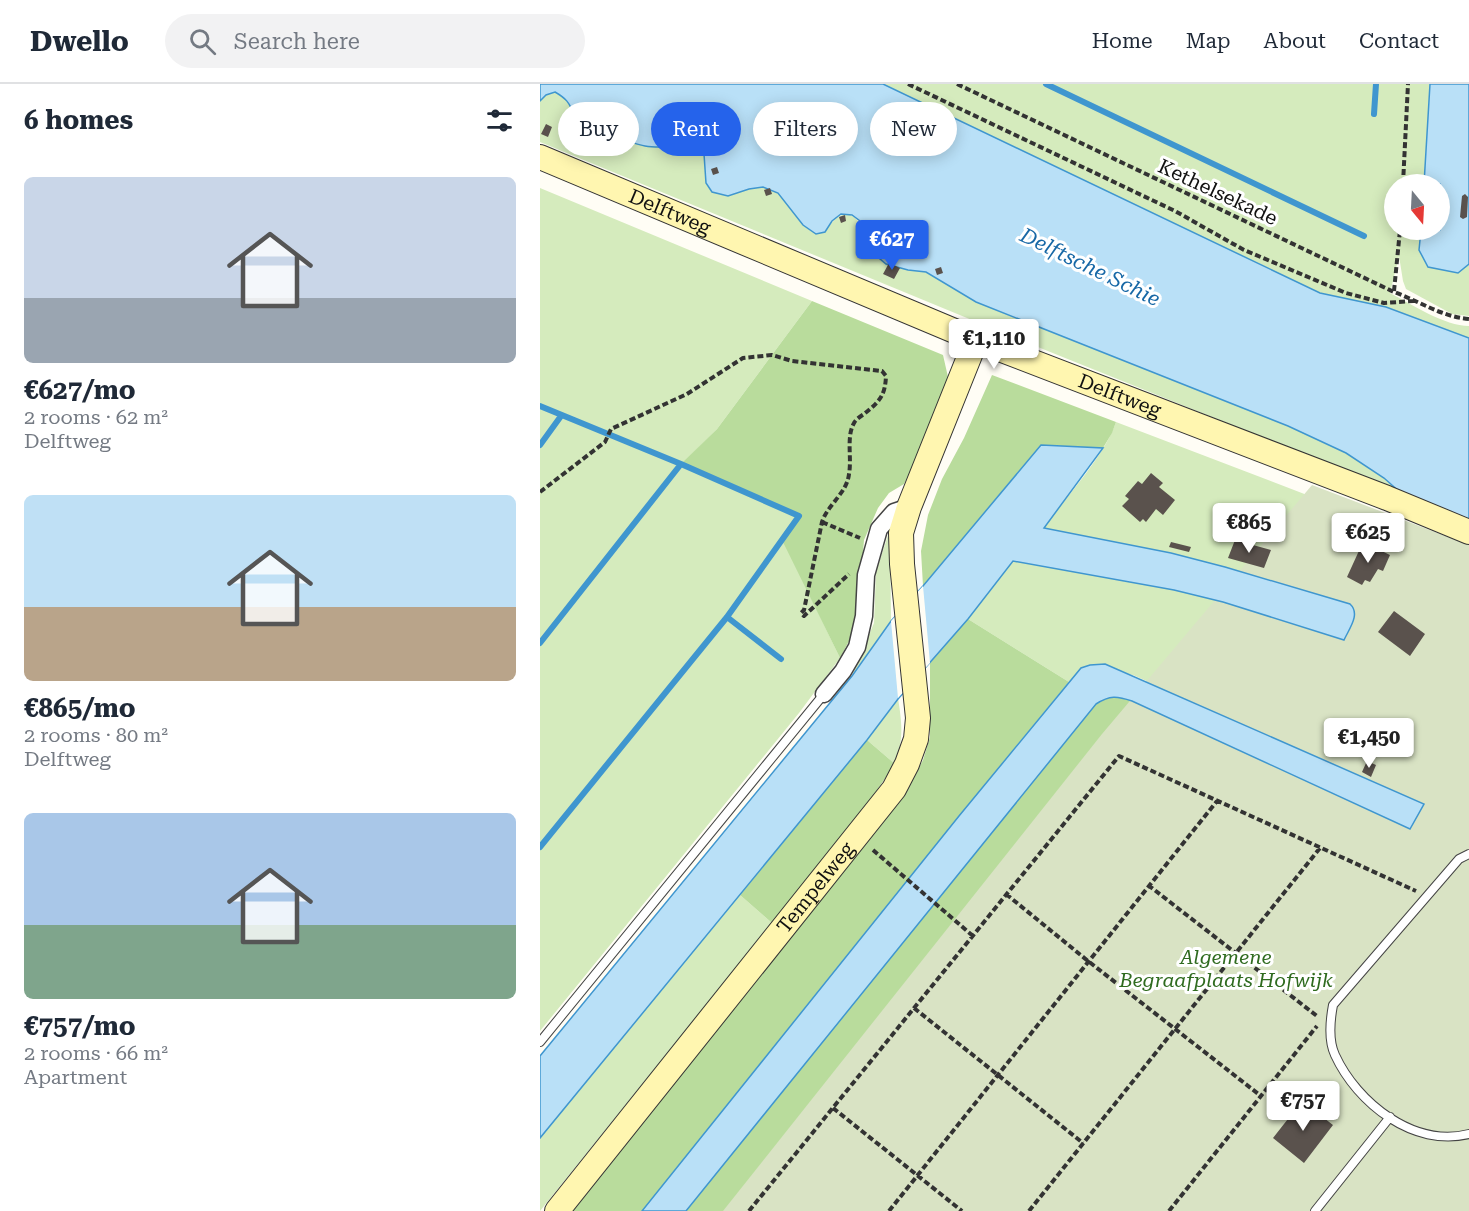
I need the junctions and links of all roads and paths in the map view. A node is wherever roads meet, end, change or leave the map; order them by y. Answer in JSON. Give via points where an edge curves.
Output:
{"nodes":[{"id":1,"x":908,"y":84,"type":"edge"},
{"id":2,"x":957,"y":84,"type":"edge"},
{"id":3,"x":1408,"y":84,"type":"edge"},
{"id":4,"x":540,"y":157,"type":"edge"},
{"id":5,"x":1403,"y":174,"type":"edge"},
{"id":6,"x":1399,"y":240,"type":"edge"},
{"id":7,"x":1394,"y":292,"type":"junction"},
{"id":8,"x":1417,"y":300,"type":"junction"},
{"id":9,"x":1469,"y":319,"type":"edge"},
{"id":10,"x":976,"y":340,"type":"junction"},
{"id":11,"x":540,"y":492,"type":"edge"},
{"id":12,"x":909,"y":507,"type":"junction"},
{"id":13,"x":822,"y":522,"type":"junction"},
{"id":14,"x":1469,"y":532,"type":"edge"},
{"id":15,"x":860,"y":537,"type":"dead end"},
{"id":16,"x":872,"y":553,"type":"junction"},
{"id":17,"x":824,"y":694,"type":"joint"},
{"id":18,"x":1217,"y":801,"type":"junction"},
{"id":19,"x":857,"y":836,"type":"junction"},
{"id":20,"x":1320,"y":848,"type":"junction"},
{"id":21,"x":1469,"y":854,"type":"edge"},
{"id":22,"x":1148,"y":885,"type":"junction"},
{"id":23,"x":1006,"y":894,"type":"junction"},
{"id":24,"x":1427,"y":896,"type":"junction"},
{"id":25,"x":973,"y":936,"type":"junction"},
{"id":26,"x":1235,"y":953,"type":"junction"},
{"id":27,"x":1088,"y":961,"type":"junction"},
{"id":28,"x":914,"y":1008,"type":"junction"},
{"id":29,"x":1175,"y":1029,"type":"junction"},
{"id":30,"x":540,"y":1042,"type":"edge"},
{"id":31,"x":998,"y":1075,"type":"junction"},
{"id":32,"x":1261,"y":1096,"type":"junction"},
{"id":33,"x":832,"y":1108,"type":"junction"},
{"id":34,"x":1390,"y":1118,"type":"junction"},
{"id":35,"x":1469,"y":1134,"type":"edge"},
{"id":36,"x":1083,"y":1143,"type":"junction"},
{"id":37,"x":917,"y":1176,"type":"junction"},
{"id":38,"x":1324,"y":1207,"type":"edge"},
{"id":39,"x":557,"y":1211,"type":"edge"},
{"id":40,"x":749,"y":1211,"type":"edge"},
{"id":41,"x":889,"y":1211,"type":"edge"},
{"id":42,"x":962,"y":1211,"type":"edge"},
{"id":43,"x":1029,"y":1211,"type":"edge"},
{"id":44,"x":1169,"y":1211,"type":"edge"},
{"id":45,"x":1315,"y":1211,"type":"edge"}],
"edges":[{"from":1,"to":8,"type":"path","via":[[1175,211],[1244,250],[1346,293],[1384,303]]},
{"from":2,"to":7,"type":"path","name":"Kethelsekade"},
{"from":3,"to":5,"type":"path"},
{"from":4,"to":10,"type":"street","name":"Delftweg"},
{"from":6,"to":7,"type":"path"},
{"from":7,"to":8,"type":"path","name":"Kethelsekade"},
{"from":8,"to":9,"type":"path","name":"Kethelsekade","via":[[1452,318]]},
{"from":10,"to":12,"type":"street","name":"Tempelweg"},
{"from":10,"to":14,"type":"street","name":"Delftweg"},
{"from":11,"to":13,"type":"path","via":[[605,442],[611,429],[687,394],[743,358],[772,355],[792,361],[882,371],[886,375],[880,401],[854,422],[849,475]]},
{"from":12,"to":16,"type":"street","via":[[894,512],[879,529]]},
{"from":12,"to":19,"type":"street","name":"Tempelweg","via":[[902,533],[918,718],[916,739],[894,789]]},
{"from":13,"to":15,"type":"path"},
{"from":13,"to":16,"type":"path","via":[[801,613],[804,616]]},
{"from":16,"to":17,"type":"street","via":[[857,647]]},
{"from":17,"to":30,"type":"lane"},
{"from":18,"to":20,"type":"path"},
{"from":18,"to":22,"type":"path"},
{"from":18,"to":23,"type":"path","via":[[1119,756]]},
{"from":19,"to":25,"type":"path"},
{"from":19,"to":39,"type":"street","name":"Tempelweg"},
{"from":20,"to":24,"type":"path"},
{"from":20,"to":26,"type":"path"},
{"from":21,"to":24,"type":"lane","via":[[1459,859]]},
{"from":22,"to":26,"type":"path"},
{"from":22,"to":27,"type":"path"},
{"from":23,"to":25,"type":"path"},
{"from":23,"to":27,"type":"path"},
{"from":24,"to":34,"type":"lane","via":[[1333,1005],[1329,1026],[1334,1054],[1350,1080]]},
{"from":25,"to":28,"type":"path"},
{"from":26,"to":29,"type":"path"},
{"from":26,"to":32,"type":"path","via":[[1322,1020]]},
{"from":27,"to":29,"type":"path"},
{"from":27,"to":31,"type":"path"},
{"from":28,"to":31,"type":"path"},
{"from":28,"to":33,"type":"path"},
{"from":29,"to":32,"type":"path"},
{"from":29,"to":36,"type":"path"},
{"from":31,"to":36,"type":"path"},
{"from":31,"to":37,"type":"path"},
{"from":32,"to":44,"type":"path"},
{"from":33,"to":37,"type":"path"},
{"from":33,"to":40,"type":"path"},
{"from":34,"to":35,"type":"lane","via":[[1411,1130],[1436,1135]]},
{"from":34,"to":38,"type":"lane"},
{"from":36,"to":43,"type":"path"},
{"from":37,"to":41,"type":"path"},
{"from":37,"to":42,"type":"path"},
{"from":38,"to":45,"type":"lane"}]}
